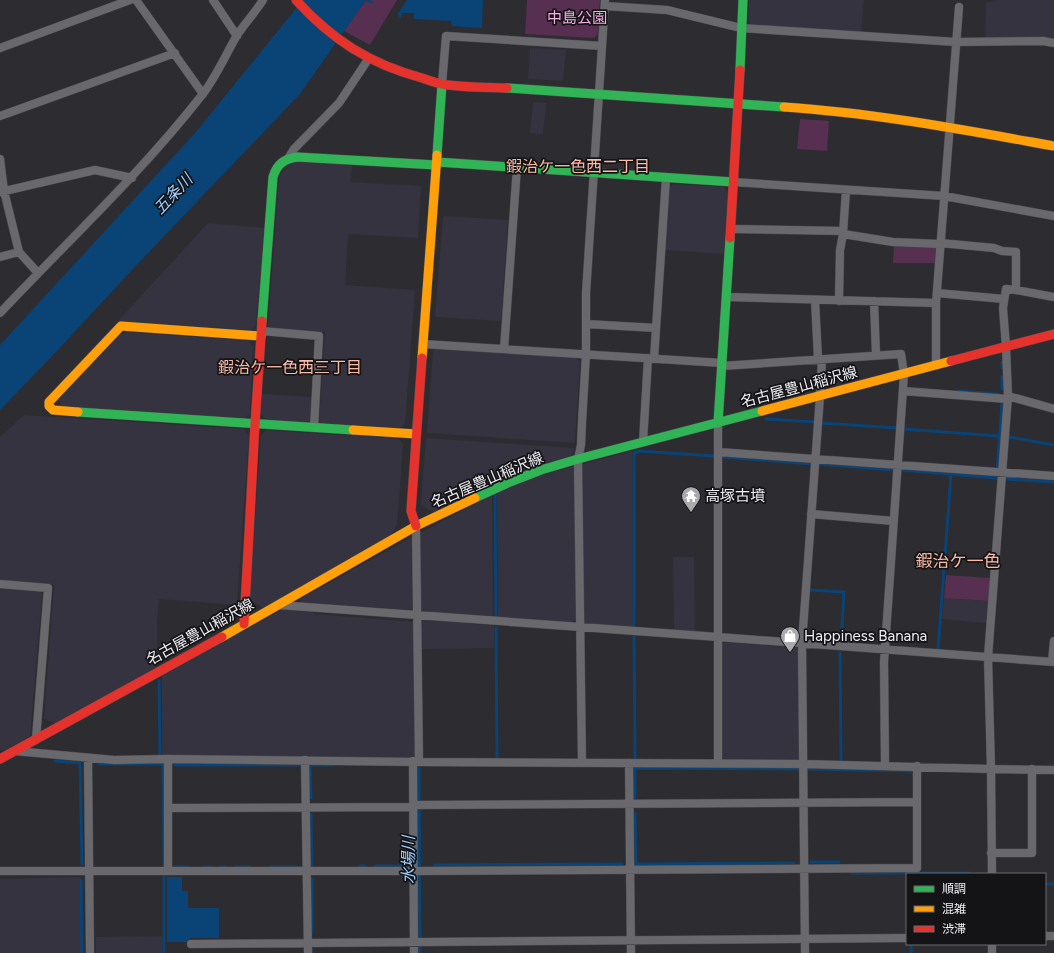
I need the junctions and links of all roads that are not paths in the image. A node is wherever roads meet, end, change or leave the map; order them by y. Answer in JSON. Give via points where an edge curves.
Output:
{"nodes":[{"id":1,"x":130,"y":0,"type":"edge"},
{"id":2,"x":136,"y":0,"type":"edge"},
{"id":3,"x":213,"y":0,"type":"edge"},
{"id":4,"x":263,"y":0,"type":"edge"},
{"id":5,"x":296,"y":0,"type":"edge"},
{"id":6,"x":743,"y":0,"type":"edge"},
{"id":7,"x":605,"y":3,"type":"edge"},
{"id":8,"x":959,"y":7,"type":"dead end"},
{"id":9,"x":742,"y":28,"type":"junction"},
{"id":10,"x":237,"y":36,"type":"junction"},
{"id":11,"x":956,"y":42,"type":"junction"},
{"id":12,"x":1054,"y":43,"type":"edge"},
{"id":13,"x":602,"y":46,"type":"junction"},
{"id":14,"x":0,"y":48,"type":"edge"},
{"id":15,"x":175,"y":53,"type":"junction"},
{"id":16,"x":369,"y":58,"type":"junction"},
{"id":17,"x":442,"y":84,"type":"junction"},
{"id":18,"x":203,"y":94,"type":"junction"},
{"id":19,"x":599,"y":95,"type":"junction"},
{"id":20,"x":738,"y":104,"type":"junction"},
{"id":21,"x":0,"y":116,"type":"edge"},
{"id":22,"x":950,"y":127,"type":"junction"},
{"id":23,"x":1054,"y":146,"type":"edge"},
{"id":24,"x":289,"y":157,"type":"junction"},
{"id":25,"x":0,"y":159,"type":"edge"},
{"id":26,"x":436,"y":163,"type":"junction"},
{"id":27,"x":518,"y":167,"type":"junction"},
{"id":28,"x":594,"y":173,"type":"junction"},
{"id":29,"x":132,"y":178,"type":"junction"},
{"id":30,"x":666,"y":178,"type":"junction"},
{"id":31,"x":734,"y":182,"type":"junction"},
{"id":32,"x":846,"y":190,"type":"junction"},
{"id":33,"x":2,"y":191,"type":"edge"},
{"id":34,"x":944,"y":196,"type":"junction"},
{"id":35,"x":1054,"y":216,"type":"edge"},
{"id":36,"x":731,"y":229,"type":"junction"},
{"id":37,"x":843,"y":232,"type":"junction"},
{"id":38,"x":940,"y":243,"type":"junction"},
{"id":39,"x":19,"y":252,"type":"junction"},
{"id":40,"x":0,"y":257,"type":"edge"},
{"id":41,"x":38,"y":273,"type":"junction"},
{"id":42,"x":1016,"y":290,"type":"junction"},
{"id":43,"x":937,"y":293,"type":"junction"},
{"id":44,"x":726,"y":297,"type":"junction"},
{"id":45,"x":1054,"y":297,"type":"edge"},
{"id":46,"x":1004,"y":299,"type":"junction"},
{"id":47,"x":815,"y":300,"type":"junction"},
{"id":48,"x":839,"y":301,"type":"junction"},
{"id":49,"x":874,"y":302,"type":"junction"},
{"id":50,"x":936,"y":303,"type":"junction"},
{"id":51,"x":0,"y":313,"type":"edge"},
{"id":52,"x":586,"y":324,"type":"junction"},
{"id":53,"x":656,"y":328,"type":"junction"},
{"id":54,"x":261,"y":334,"type":"junction"},
{"id":55,"x":1054,"y":334,"type":"edge"},
{"id":56,"x":423,"y":344,"type":"junction"},
{"id":57,"x":1006,"y":347,"type":"junction"},
{"id":58,"x":504,"y":349,"type":"junction"},
{"id":59,"x":586,"y":354,"type":"junction"},
{"id":60,"x":876,"y":355,"type":"junction"},
{"id":61,"x":651,"y":359,"type":"junction"},
{"id":62,"x":820,"y":359,"type":"junction"},
{"id":63,"x":722,"y":364,"type":"junction"},
{"id":64,"x":936,"y":365,"type":"junction"},
{"id":65,"x":904,"y":374,"type":"junction"},
{"id":66,"x":903,"y":391,"type":"junction"},
{"id":67,"x":820,"y":396,"type":"junction"},
{"id":68,"x":1008,"y":397,"type":"junction"},
{"id":69,"x":1054,"y":409,"type":"edge"},
{"id":70,"x":718,"y":423,"type":"junction"},
{"id":71,"x":255,"y":424,"type":"junction"},
{"id":72,"x":314,"y":428,"type":"junction"},
{"id":73,"x":416,"y":434,"type":"junction"},
{"id":74,"x":643,"y":442,"type":"junction"},
{"id":75,"x":718,"y":452,"type":"junction"},
{"id":76,"x":578,"y":459,"type":"junction"},
{"id":77,"x":816,"y":459,"type":"junction"},
{"id":78,"x":898,"y":465,"type":"junction"},
{"id":79,"x":1002,"y":473,"type":"junction"},
{"id":80,"x":1054,"y":476,"type":"edge"},
{"id":81,"x":811,"y":514,"type":"junction"},
{"id":82,"x":894,"y":521,"type":"junction"},
{"id":83,"x":416,"y":526,"type":"junction"},
{"id":84,"x":0,"y":584,"type":"edge"},
{"id":85,"x":279,"y":605,"type":"junction"},
{"id":86,"x":417,"y":615,"type":"junction"},
{"id":87,"x":244,"y":624,"type":"junction"},
{"id":88,"x":580,"y":627,"type":"junction"},
{"id":89,"x":718,"y":636,"type":"junction"},
{"id":90,"x":1054,"y":641,"type":"edge"},
{"id":91,"x":802,"y":643,"type":"junction"},
{"id":92,"x":885,"y":649,"type":"junction"},
{"id":93,"x":988,"y":657,"type":"junction"},
{"id":94,"x":1053,"y":662,"type":"edge"},
{"id":95,"x":36,"y":739,"type":"junction"},
{"id":96,"x":14,"y":751,"type":"junction"},
{"id":97,"x":88,"y":758,"type":"junction"},
{"id":98,"x":0,"y":759,"type":"edge"},
{"id":99,"x":168,"y":759,"type":"junction"},
{"id":100,"x":305,"y":760,"type":"junction"},
{"id":101,"x":416,"y":762,"type":"junction"},
{"id":102,"x":582,"y":763,"type":"junction"},
{"id":103,"x":629,"y":763,"type":"junction"},
{"id":104,"x":718,"y":763,"type":"junction"},
{"id":105,"x":803,"y":764,"type":"junction"},
{"id":106,"x":885,"y":765,"type":"junction"},
{"id":107,"x":916,"y":766,"type":"junction"},
{"id":108,"x":991,"y":768,"type":"junction"},
{"id":109,"x":1032,"y":769,"type":"junction"},
{"id":110,"x":1054,"y":770,"type":"edge"},
{"id":111,"x":803,"y":802,"type":"junction"},
{"id":112,"x":917,"y":802,"type":"junction"},
{"id":113,"x":629,"y":804,"type":"junction"},
{"id":114,"x":416,"y":806,"type":"junction"},
{"id":115,"x":306,"y":807,"type":"junction"},
{"id":116,"x":168,"y":808,"type":"junction"},
{"id":117,"x":992,"y":854,"type":"junction"},
{"id":118,"x":804,"y":868,"type":"junction"},
{"id":119,"x":630,"y":870,"type":"junction"},
{"id":120,"x":0,"y":871,"type":"edge"},
{"id":121,"x":89,"y":871,"type":"junction"},
{"id":122,"x":168,"y":871,"type":"junction"},
{"id":123,"x":307,"y":871,"type":"junction"},
{"id":124,"x":418,"y":871,"type":"junction"},
{"id":125,"x":992,"y":873,"type":"edge"},
{"id":126,"x":906,"y":938,"type":"edge"},
{"id":127,"x":804,"y":939,"type":"junction"},
{"id":128,"x":418,"y":941,"type":"junction"},
{"id":129,"x":630,"y":941,"type":"junction"},
{"id":130,"x":308,"y":943,"type":"junction"},
{"id":131,"x":191,"y":944,"type":"dead end"},
{"id":132,"x":90,"y":953,"type":"edge"},
{"id":133,"x":308,"y":953,"type":"edge"},
{"id":134,"x":414,"y":953,"type":"edge"},
{"id":135,"x":631,"y":953,"type":"edge"},
{"id":136,"x":805,"y":953,"type":"edge"}],
"edges":[{"from":1,"to":14,"type":"street"},
{"from":2,"to":15,"type":"street"},
{"from":3,"to":10,"type":"street"},
{"from":4,"to":10,"type":"street"},
{"from":5,"to":16,"type":"street","via":[[325,29]]},
{"from":6,"to":9,"type":"street"},
{"from":7,"to":9,"type":"street","via":[[666,10]]},
{"from":7,"to":13,"type":"street"},
{"from":8,"to":11,"type":"street"},
{"from":9,"to":11,"type":"street"},
{"from":9,"to":20,"type":"street"},
{"from":10,"to":18,"type":"street"},
{"from":11,"to":12,"type":"street"},
{"from":11,"to":22,"type":"street"},
{"from":13,"to":17,"type":"street","via":[[446,36]]},
{"from":13,"to":19,"type":"street"},
{"from":15,"to":18,"type":"street"},
{"from":15,"to":21,"type":"street"},
{"from":16,"to":17,"type":"street","via":[[383,66]]},
{"from":16,"to":24,"type":"street","via":[[338,103]]},
{"from":17,"to":19,"type":"street"},
{"from":17,"to":26,"type":"street"},
{"from":18,"to":29,"type":"street"},
{"from":19,"to":20,"type":"street"},
{"from":19,"to":28,"type":"street"},
{"from":20,"to":22,"type":"street","via":[[826,110]]},
{"from":20,"to":31,"type":"street"},
{"from":22,"to":23,"type":"street"},
{"from":22,"to":34,"type":"street"},
{"from":24,"to":26,"type":"street"},
{"from":24,"to":54,"type":"street","via":[[275,169],[273,177]]},
{"from":25,"to":33,"type":"street"},
{"from":26,"to":27,"type":"street"},
{"from":26,"to":56,"type":"street"},
{"from":27,"to":28,"type":"street"},
{"from":27,"to":58,"type":"street"},
{"from":28,"to":30,"type":"street"},
{"from":28,"to":52,"type":"street"},
{"from":29,"to":33,"type":"street","via":[[95,170]]},
{"from":29,"to":41,"type":"street"},
{"from":30,"to":31,"type":"street"},
{"from":30,"to":53,"type":"street"},
{"from":31,"to":32,"type":"street"},
{"from":31,"to":36,"type":"street"},
{"from":32,"to":34,"type":"street"},
{"from":32,"to":37,"type":"street"},
{"from":33,"to":39,"type":"street"},
{"from":34,"to":35,"type":"street"},
{"from":34,"to":38,"type":"street"},
{"from":36,"to":37,"type":"street"},
{"from":36,"to":44,"type":"street"},
{"from":37,"to":38,"type":"street","via":[[893,242]]},
{"from":37,"to":48,"type":"street"},
{"from":38,"to":42,"type":"street","via":[[1016,252]]},
{"from":38,"to":43,"type":"street"},
{"from":39,"to":40,"type":"street"},
{"from":39,"to":41,"type":"street"},
{"from":41,"to":51,"type":"street"},
{"from":42,"to":45,"type":"street"},
{"from":42,"to":46,"type":"street","via":[[1006,289]]},
{"from":43,"to":46,"type":"street"},
{"from":43,"to":50,"type":"street"},
{"from":44,"to":47,"type":"street"},
{"from":44,"to":63,"type":"street"},
{"from":46,"to":57,"type":"street"},
{"from":47,"to":48,"type":"street"},
{"from":47,"to":62,"type":"street"},
{"from":48,"to":49,"type":"street"},
{"from":49,"to":50,"type":"street"},
{"from":49,"to":60,"type":"street"},
{"from":50,"to":64,"type":"street"},
{"from":52,"to":53,"type":"street"},
{"from":52,"to":59,"type":"street"},
{"from":53,"to":61,"type":"street"},
{"from":54,"to":71,"type":"street"},
{"from":54,"to":71,"type":"street","via":[[121,326],[48,403],[53,410]]},
{"from":54,"to":72,"type":"street","via":[[319,336]]},
{"from":55,"to":57,"type":"street","name":"名古屋豊山稲沢線"},
{"from":56,"to":58,"type":"street"},
{"from":56,"to":73,"type":"street"},
{"from":57,"to":64,"type":"street","name":"名古屋豊山稲沢線"},
{"from":57,"to":68,"type":"street"},
{"from":58,"to":59,"type":"street"},
{"from":59,"to":61,"type":"street"},
{"from":59,"to":76,"type":"street"},
{"from":60,"to":62,"type":"street"},
{"from":60,"to":65,"type":"street","via":[[901,354]]},
{"from":61,"to":63,"type":"street"},
{"from":61,"to":74,"type":"street"},
{"from":62,"to":63,"type":"street"},
{"from":62,"to":67,"type":"street"},
{"from":63,"to":70,"type":"street"},
{"from":64,"to":65,"type":"street","name":"名古屋豊山稲沢線"},
{"from":65,"to":66,"type":"street"},
{"from":65,"to":67,"type":"street","name":"名古屋豊山稲沢線"},
{"from":66,"to":68,"type":"street"},
{"from":66,"to":78,"type":"street"},
{"from":67,"to":70,"type":"street","name":"名古屋豊山稲沢線"},
{"from":67,"to":77,"type":"street"},
{"from":68,"to":69,"type":"street"},
{"from":68,"to":79,"type":"street"},
{"from":70,"to":74,"type":"street","name":"名古屋豊山稲沢線"},
{"from":70,"to":75,"type":"street"},
{"from":71,"to":72,"type":"street"},
{"from":71,"to":87,"type":"street"},
{"from":72,"to":73,"type":"street"},
{"from":73,"to":83,"type":"street","via":[[410,511]]},
{"from":74,"to":76,"type":"street","name":"名古屋豊山稲沢線"},
{"from":75,"to":77,"type":"street"},
{"from":75,"to":89,"type":"street"},
{"from":76,"to":83,"type":"street","name":"名古屋豊山稲沢線","via":[[510,482]]},
{"from":76,"to":88,"type":"street"},
{"from":77,"to":78,"type":"street"},
{"from":77,"to":81,"type":"street"},
{"from":78,"to":79,"type":"street"},
{"from":78,"to":82,"type":"street"},
{"from":79,"to":80,"type":"street"},
{"from":79,"to":93,"type":"street"},
{"from":81,"to":82,"type":"street"},
{"from":81,"to":91,"type":"street"},
{"from":82,"to":92,"type":"street"},
{"from":83,"to":85,"type":"street","name":"名古屋豊山稲沢線"},
{"from":83,"to":86,"type":"street"},
{"from":84,"to":95,"type":"street","via":[[48,588]]},
{"from":85,"to":86,"type":"street"},
{"from":85,"to":87,"type":"street","name":"名古屋豊山稲沢線"},
{"from":86,"to":88,"type":"street"},
{"from":86,"to":101,"type":"street"},
{"from":87,"to":95,"type":"street","name":"名古屋豊山稲沢線"},
{"from":88,"to":89,"type":"street"},
{"from":88,"to":102,"type":"street"},
{"from":89,"to":91,"type":"street"},
{"from":89,"to":104,"type":"street"},
{"from":90,"to":94,"type":"street"},
{"from":91,"to":92,"type":"street"},
{"from":91,"to":105,"type":"street"},
{"from":92,"to":93,"type":"street"},
{"from":92,"to":106,"type":"street"},
{"from":93,"to":94,"type":"street"},
{"from":93,"to":108,"type":"street"},
{"from":95,"to":96,"type":"street","name":"名古屋豊山稲沢線"},
{"from":96,"to":97,"type":"street"},
{"from":96,"to":98,"type":"street","name":"名古屋豊山稲沢線"},
{"from":97,"to":99,"type":"street"},
{"from":97,"to":121,"type":"street"},
{"from":99,"to":100,"type":"street"},
{"from":99,"to":116,"type":"street"},
{"from":100,"to":101,"type":"street"},
{"from":100,"to":115,"type":"street"},
{"from":101,"to":102,"type":"street"},
{"from":101,"to":114,"type":"street"},
{"from":102,"to":103,"type":"street"},
{"from":103,"to":104,"type":"street"},
{"from":103,"to":113,"type":"street"},
{"from":104,"to":105,"type":"street"},
{"from":105,"to":106,"type":"street"},
{"from":105,"to":111,"type":"street"},
{"from":106,"to":107,"type":"street"},
{"from":107,"to":108,"type":"street"},
{"from":107,"to":112,"type":"street"},
{"from":108,"to":109,"type":"street"},
{"from":108,"to":117,"type":"street"},
{"from":109,"to":110,"type":"street"},
{"from":109,"to":117,"type":"street","via":[[1032,853]]},
{"from":111,"to":112,"type":"street"},
{"from":111,"to":113,"type":"street"},
{"from":111,"to":118,"type":"street"},
{"from":112,"to":118,"type":"street","via":[[917,868]]},
{"from":113,"to":114,"type":"street"},
{"from":113,"to":119,"type":"street"},
{"from":114,"to":115,"type":"street"},
{"from":114,"to":124,"type":"street"},
{"from":115,"to":116,"type":"street"},
{"from":115,"to":123,"type":"street"},
{"from":116,"to":122,"type":"street"},
{"from":117,"to":125,"type":"street"},
{"from":118,"to":119,"type":"street"},
{"from":118,"to":127,"type":"street"},
{"from":119,"to":124,"type":"street"},
{"from":119,"to":129,"type":"street"},
{"from":120,"to":121,"type":"street"},
{"from":121,"to":122,"type":"street"},
{"from":121,"to":132,"type":"street"},
{"from":122,"to":123,"type":"street"},
{"from":123,"to":124,"type":"street"},
{"from":123,"to":130,"type":"street"},
{"from":124,"to":128,"type":"street"},
{"from":126,"to":127,"type":"street"},
{"from":127,"to":129,"type":"street"},
{"from":127,"to":136,"type":"street"},
{"from":128,"to":129,"type":"street"},
{"from":128,"to":130,"type":"street"},
{"from":128,"to":134,"type":"street"},
{"from":129,"to":135,"type":"street"},
{"from":130,"to":131,"type":"street"},
{"from":130,"to":133,"type":"street"}]}
